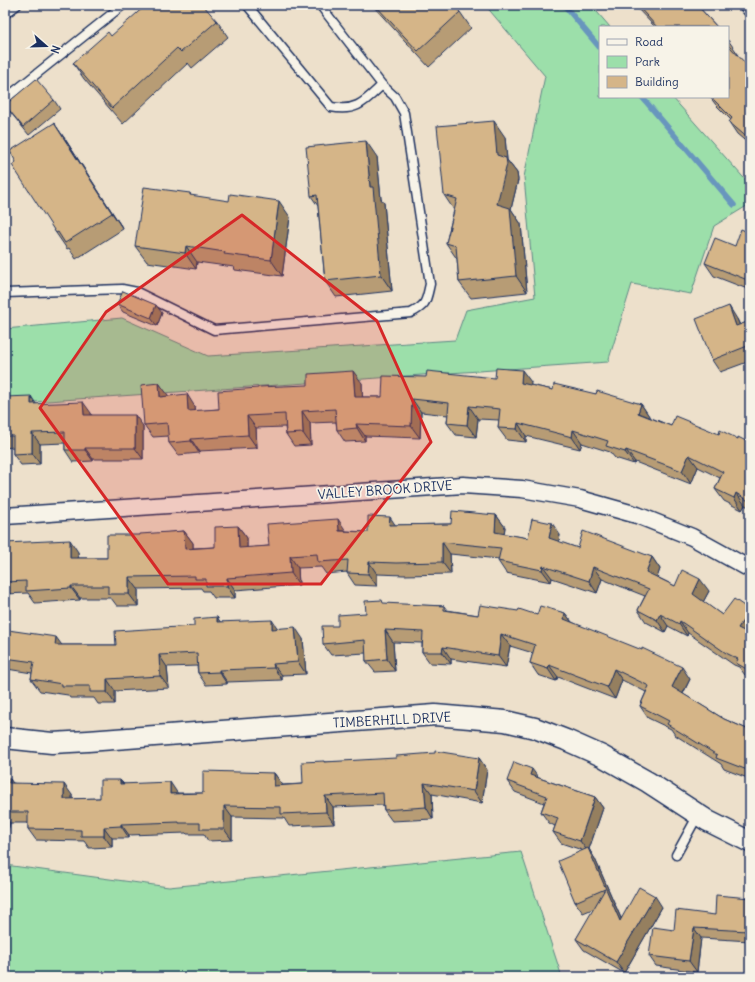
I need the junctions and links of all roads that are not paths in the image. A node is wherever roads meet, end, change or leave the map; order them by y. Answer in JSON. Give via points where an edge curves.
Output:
{"nodes":[{"id":1,"x":17,"y":5,"type":"edge"},
{"id":2,"x":122,"y":5,"type":"edge"},
{"id":3,"x":247,"y":5,"type":"edge"},
{"id":4,"x":320,"y":5,"type":"edge"},
{"id":5,"x":748,"y":5,"type":"edge"},
{"id":6,"x":750,"y":8,"type":"edge"},
{"id":7,"x":5,"y":14,"type":"edge"},
{"id":8,"x":382,"y":85,"type":"junction"},
{"id":9,"x":5,"y":99,"type":"edge"},
{"id":10,"x":5,"y":294,"type":"edge"},
{"id":11,"x":5,"y":516,"type":"edge"},
{"id":12,"x":750,"y":569,"type":"edge"},
{"id":13,"x":5,"y":738,"type":"edge"},
{"id":14,"x":698,"y":815,"type":"junction"},
{"id":15,"x":750,"y":842,"type":"edge"},
{"id":16,"x":676,"y":855,"type":"dead end"}],
"edges":[{"from":1,"to":7,"type":"lane"},
{"from":2,"to":9,"type":"lane"},
{"from":3,"to":8,"type":"lane","via":[[331,107],[342,109],[359,106]]},
{"from":4,"to":8,"type":"lane"},
{"from":5,"to":6,"type":"street"},
{"from":8,"to":10,"type":"lane","via":[[395,98],[404,113],[430,284],[422,307],[411,313],[214,330],[137,292],[122,289]]},
{"from":11,"to":12,"type":"street","name":"VALLEY BROOK DRIVE","via":[[463,485],[522,489],[580,499],[637,515],[692,537]]},
{"from":13,"to":14,"type":"street","name":"TIMBERHILL DRIVE","via":[[52,743],[88,742],[435,715],[476,717],[535,728],[566,740],[602,756],[648,782]]},
{"from":14,"to":15,"type":"street","name":"TIMBERHILL DRIVE"},
{"from":14,"to":16,"type":"lane"}]}
